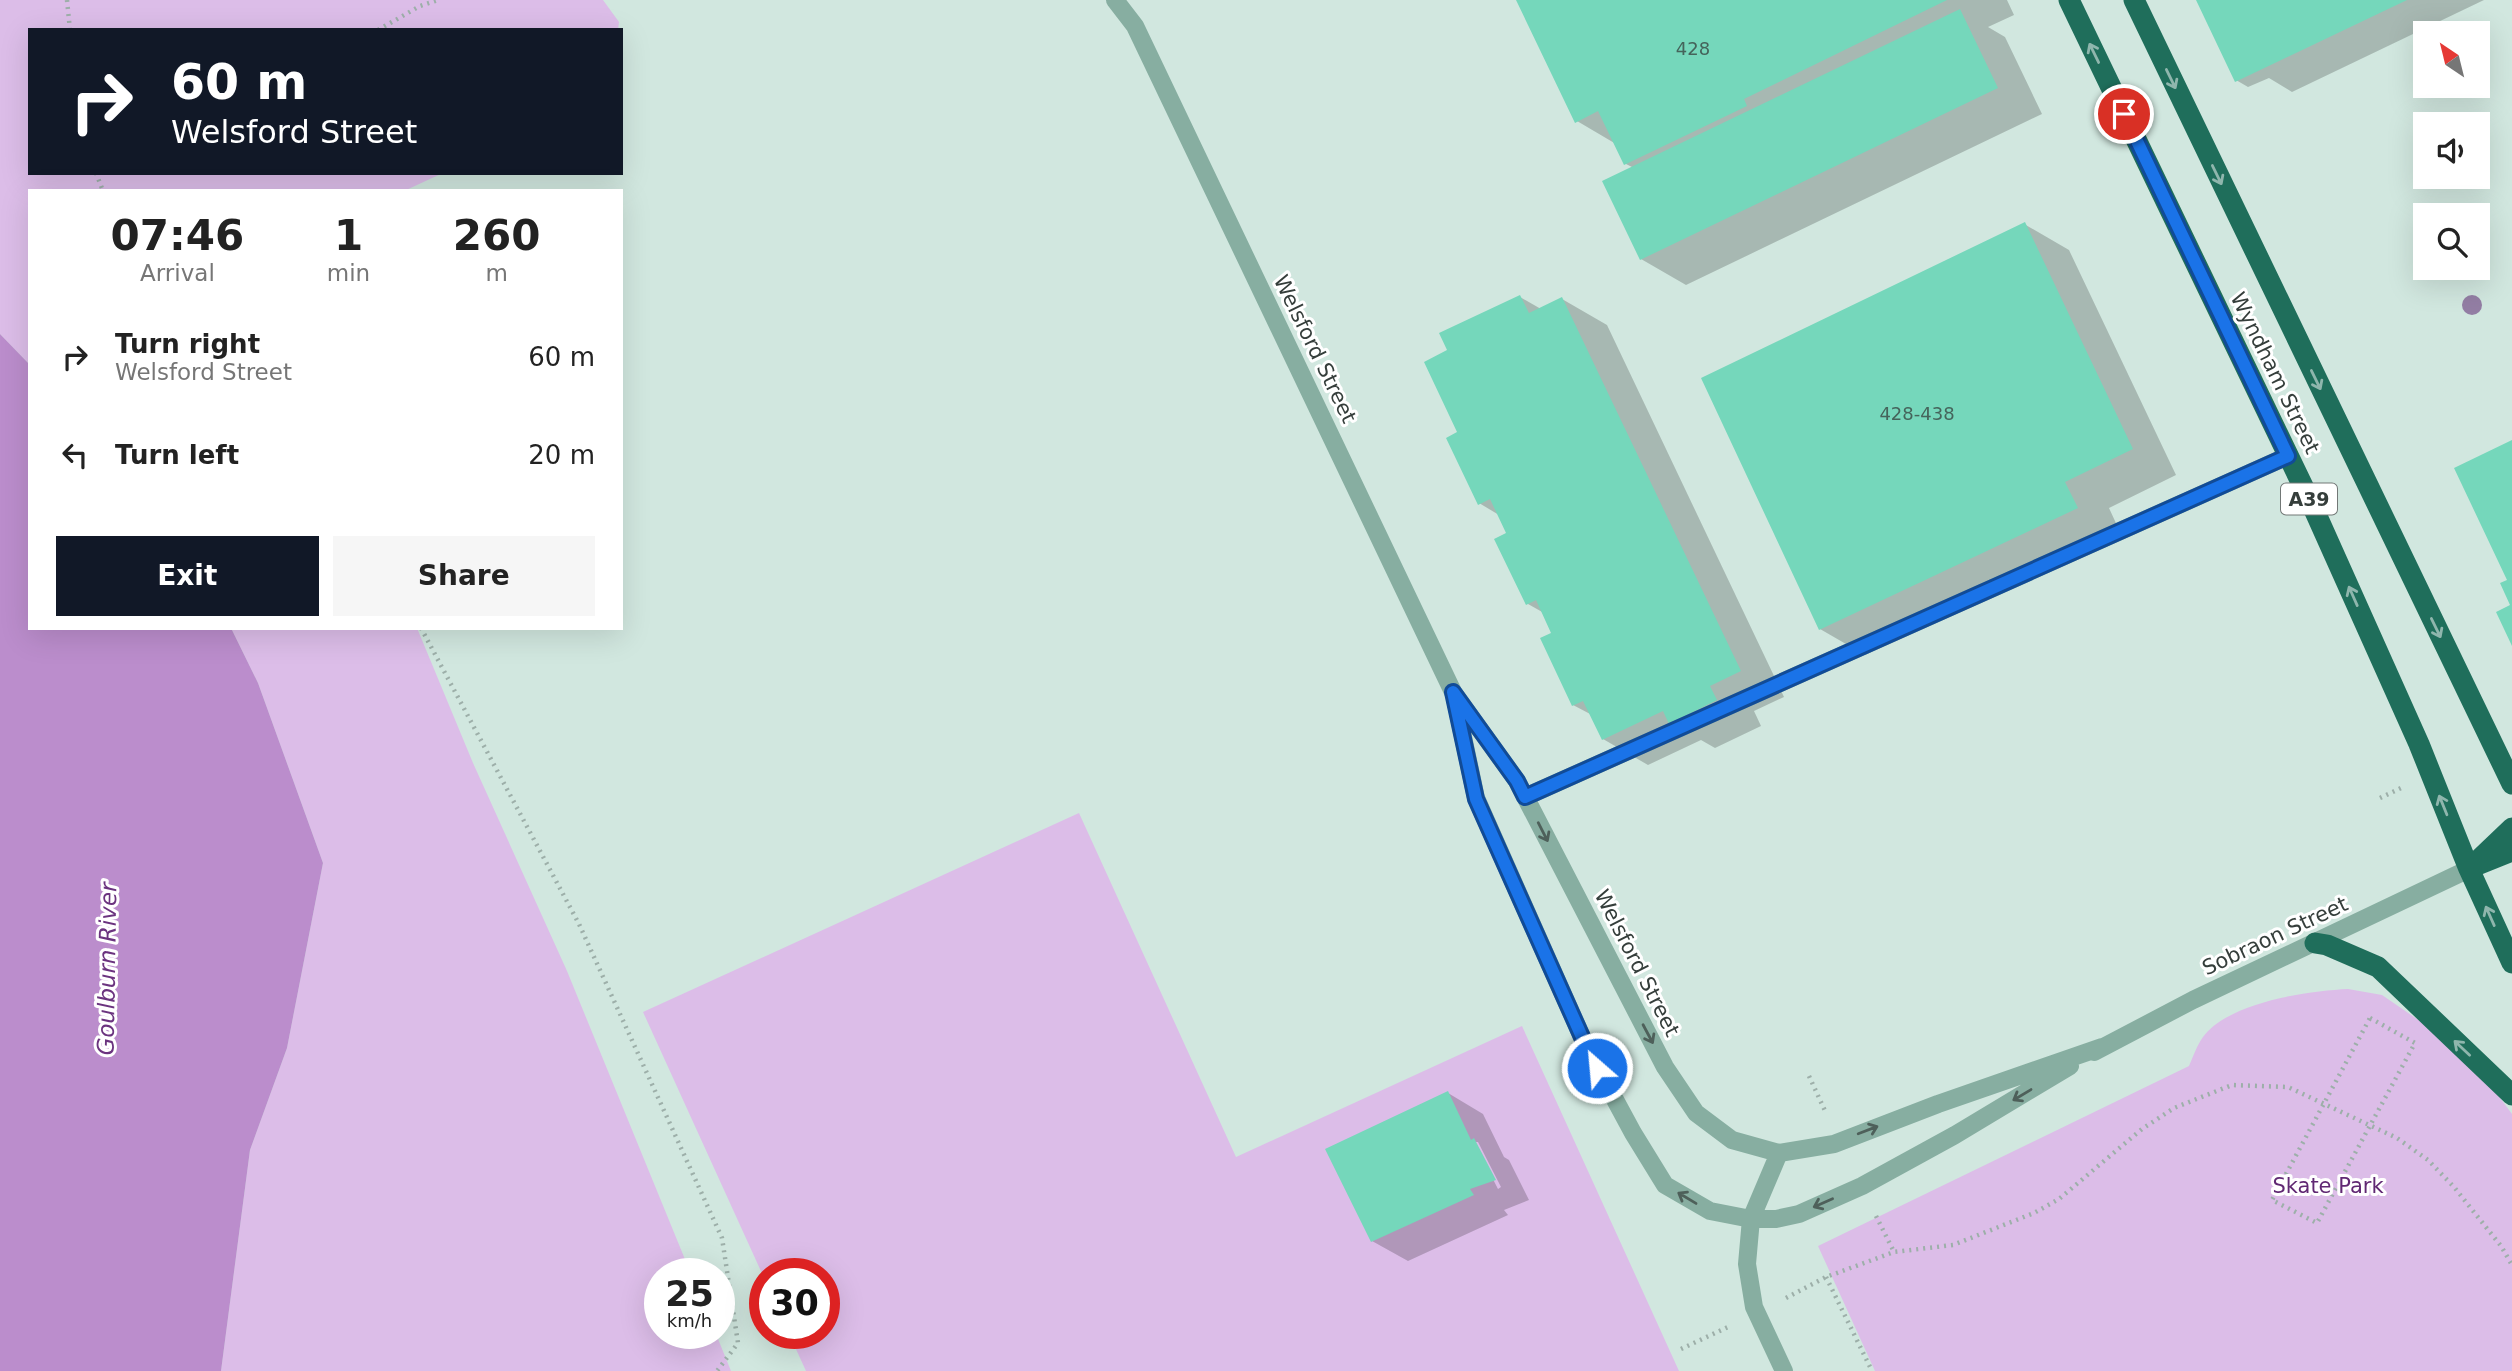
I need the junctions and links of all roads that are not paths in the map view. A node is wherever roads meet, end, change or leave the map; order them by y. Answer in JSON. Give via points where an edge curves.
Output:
{"nodes":[{"id":1,"x":1115,"y":0,"type":"edge"},
{"id":2,"x":1130,"y":0,"type":"edge"},
{"id":3,"x":2069,"y":0,"type":"edge"},
{"id":4,"x":2134,"y":0,"type":"edge"},
{"id":5,"x":1135,"y":26,"type":"junction"},
{"id":6,"x":2288,"y":456,"type":"junction"},
{"id":7,"x":1453,"y":692,"type":"junction"},
{"id":8,"x":2512,"y":783,"type":"edge"},
{"id":9,"x":1525,"y":797,"type":"junction"},
{"id":10,"x":2512,"y":828,"type":"edge"},
{"id":11,"x":2512,"y":852,"type":"edge"},
{"id":12,"x":2469,"y":869,"type":"junction"},
{"id":13,"x":2315,"y":943,"type":"junction"},
{"id":14,"x":2512,"y":963,"type":"edge"},
{"id":15,"x":2102,"y":1047,"type":"junction"},
{"id":16,"x":2512,"y":1095,"type":"edge"},
{"id":17,"x":1779,"y":1153,"type":"junction"},
{"id":18,"x":1751,"y":1219,"type":"junction"},
{"id":19,"x":1784,"y":1371,"type":"edge"}],
"edges":[{"from":1,"to":5,"type":"street","name":"Welsford Street"},
{"from":2,"to":5,"type":"street","name":"Welsford Street"},
{"from":6,"to":3,"type":"highway","name":"Wyndham Street","number":"A39","one_way":true},
{"from":4,"to":8,"type":"highway","name":"Wyndham Street","number":"A39","one_way":true},
{"from":5,"to":7,"type":"street","name":"Welsford Street"},
{"from":6,"to":9,"type":"street"},
{"from":12,"to":6,"type":"highway","name":"Wyndham Street","number":"A39","one_way":true},
{"from":7,"to":9,"type":"street","name":"Welsford Street"},
{"from":18,"to":7,"type":"street","name":"Welsford Street","one_way":true,"via":[[1710,1211],[1665,1185],[1633,1133],[1586,1046],[1476,799]]},
{"from":9,"to":17,"type":"street","name":"Welsford Street","one_way":true,"via":[[1665,1068],[1696,1113],[1732,1140]]},
{"from":10,"to":12,"type":"highway"},
{"from":11,"to":12,"type":"highway"},
{"from":12,"to":13,"type":"street","name":"Sobraon Street"},
{"from":14,"to":12,"type":"highway","name":"Wyndham Street","number":"A39","one_way":true},
{"from":13,"to":15,"type":"street","name":"Sobraon Street"},
{"from":16,"to":13,"type":"highway","one_way":true,"via":[[2378,967]]},
{"from":17,"to":15,"type":"street","name":"Sobraon Street","one_way":true,"via":[[1834,1144]]},
{"from":15,"to":18,"type":"street","name":"Sobraon Street","one_way":true,"via":[[1862,1186],[1799,1214]]},
{"from":17,"to":18,"type":"street"},
{"from":18,"to":19,"type":"street","via":[[1747,1264],[1754,1307]]}]}
